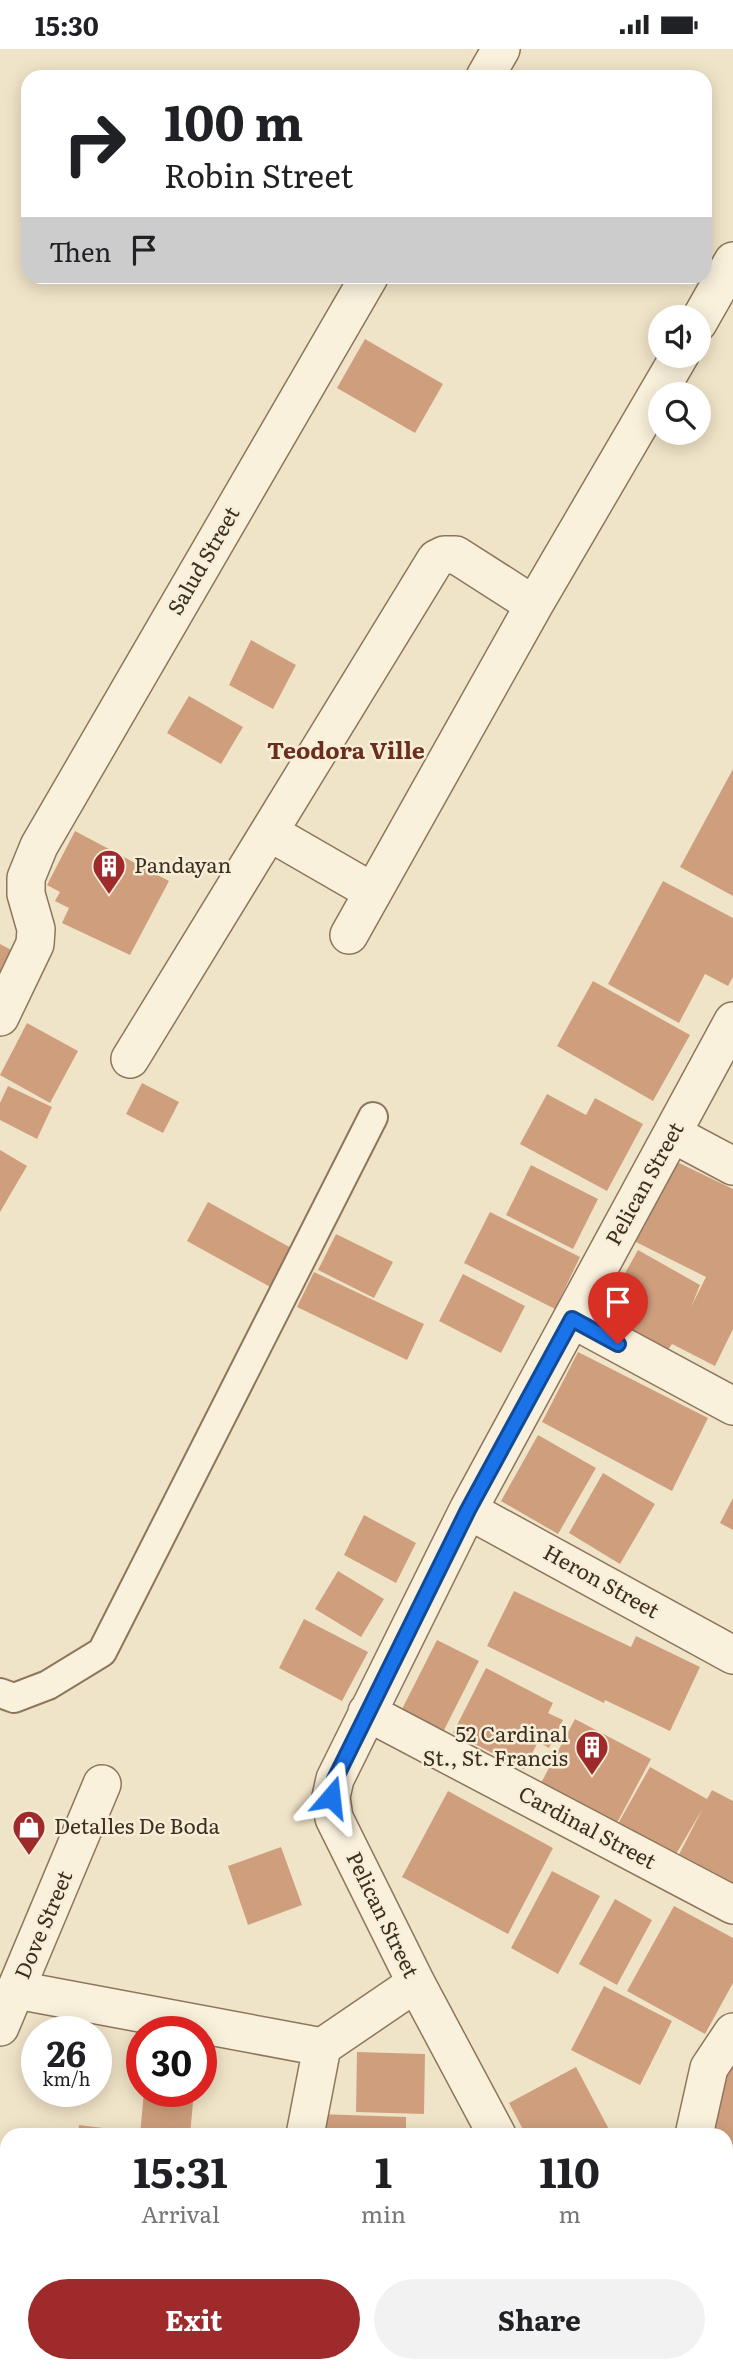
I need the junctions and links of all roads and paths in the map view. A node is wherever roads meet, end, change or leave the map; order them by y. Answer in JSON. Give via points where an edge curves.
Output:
{"nodes":[{"id":1,"x":501,"y":49,"type":"edge"},
{"id":2,"x":489,"y":70,"type":"edge"},
{"id":3,"x":733,"y":261,"type":"edge"},
{"id":4,"x":365,"y":284,"type":"edge"},
{"id":5,"x":708,"y":305,"type":"edge"},
{"id":6,"x":672,"y":368,"type":"edge"},
{"id":7,"x":534,"y":605,"type":"junction"},
{"id":8,"x":269,"y":832,"type":"junction"},
{"id":9,"x":373,"y":892,"type":"junction"},
{"id":10,"x":349,"y":935,"type":"dead end"},
{"id":11,"x":0,"y":1017,"type":"edge"},
{"id":12,"x":733,"y":1021,"type":"edge"},
{"id":13,"x":130,"y":1059,"type":"dead end"},
{"id":14,"x":373,"y":1117,"type":"dead end"},
{"id":15,"x":673,"y":1134,"type":"junction"},
{"id":16,"x":733,"y":1166,"type":"edge"},
{"id":17,"x":572,"y":1319,"type":"junction"},
{"id":18,"x":733,"y":1406,"type":"edge"},
{"id":19,"x":468,"y":1510,"type":"junction"},
{"id":20,"x":733,"y":1655,"type":"edge"},
{"id":21,"x":0,"y":1693,"type":"edge"},
{"id":22,"x":367,"y":1712,"type":"junction"},
{"id":23,"x":102,"y":1784,"type":"dead end"},
{"id":24,"x":733,"y":1905,"type":"edge"},
{"id":25,"x":416,"y":1983,"type":"junction"},
{"id":26,"x":17,"y":1990,"type":"junction"},
{"id":27,"x":0,"y":2027,"type":"edge"},
{"id":28,"x":733,"y":2032,"type":"edge"},
{"id":29,"x":322,"y":2047,"type":"junction"},
{"id":30,"x":306,"y":2128,"type":"edge"},
{"id":31,"x":493,"y":2128,"type":"edge"},
{"id":32,"x":696,"y":2128,"type":"edge"}],
"edges":[{"from":1,"to":2,"type":"street"},
{"from":3,"to":5,"type":"street"},
{"from":4,"to":11,"type":"street","name":"Salud Street","via":[[39,846],[26,878],[35,944]]},
{"from":6,"to":7,"type":"street"},
{"from":7,"to":8,"type":"street","via":[[456,555],[436,559]]},
{"from":7,"to":9,"type":"street"},
{"from":8,"to":9,"type":"street"},
{"from":8,"to":13,"type":"street"},
{"from":9,"to":10,"type":"street"},
{"from":12,"to":15,"type":"street","name":"Pelican Street"},
{"from":14,"to":21,"type":"street","via":[[102,1652],[48,1685],[15,1698]]},
{"from":15,"to":16,"type":"street"},
{"from":15,"to":17,"type":"street","name":"Pelican Street"},
{"from":17,"to":18,"type":"street"},
{"from":17,"to":19,"type":"street","name":"Pelican Street"},
{"from":19,"to":20,"type":"street","name":"Heron Street"},
{"from":19,"to":22,"type":"street","name":"Pelican Street"},
{"from":22,"to":24,"type":"street","name":"Cardinal Street"},
{"from":22,"to":25,"type":"street","name":"Pelican Street","via":[[335,1779],[331,1797],[334,1818]]},
{"from":23,"to":26,"type":"street","name":"Dove Street"},
{"from":25,"to":29,"type":"street"},
{"from":25,"to":31,"type":"street","name":"Pelican Street"},
{"from":26,"to":27,"type":"street","name":"Dove Street"},
{"from":26,"to":29,"type":"street"},
{"from":28,"to":32,"type":"street","via":[[709,2068]]},
{"from":29,"to":30,"type":"street"}]}
